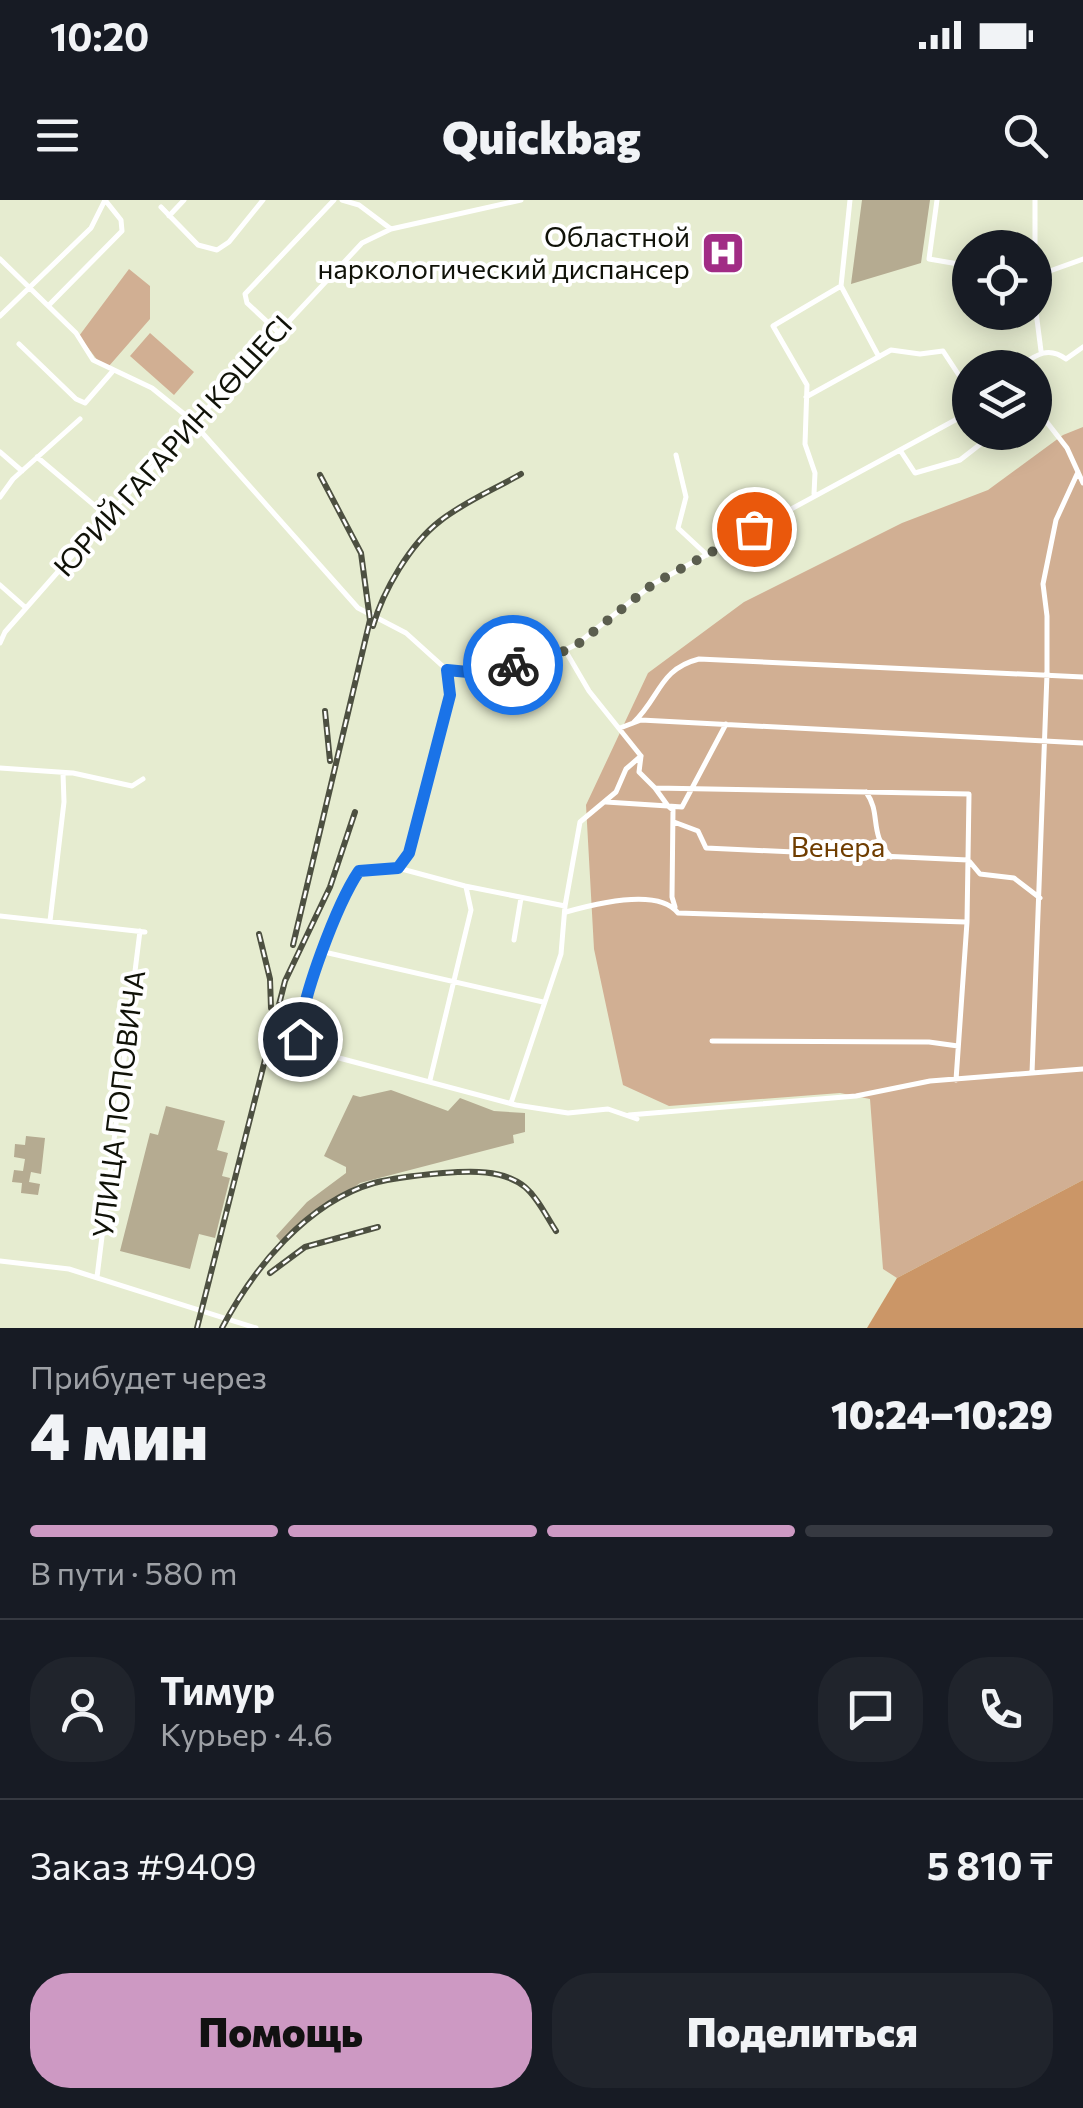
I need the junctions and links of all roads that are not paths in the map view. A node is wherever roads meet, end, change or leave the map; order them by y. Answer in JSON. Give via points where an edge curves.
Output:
{"nodes":[{"id":1,"x":105,"y":200,"type":"edge"},
{"id":2,"x":184,"y":200,"type":"edge"},
{"id":3,"x":263,"y":200,"type":"edge"},
{"id":4,"x":334,"y":200,"type":"edge"},
{"id":5,"x":342,"y":200,"type":"edge"},
{"id":6,"x":521,"y":200,"type":"edge"},
{"id":7,"x":850,"y":200,"type":"edge"},
{"id":8,"x":937,"y":200,"type":"edge"},
{"id":9,"x":1034,"y":200,"type":"edge"},
{"id":10,"x":490,"y":203,"type":"edge"},
{"id":11,"x":161,"y":207,"type":"dead end"},
{"id":12,"x":169,"y":216,"type":"junction"},
{"id":13,"x":390,"y":229,"type":"junction"},
{"id":14,"x":1035,"y":230,"type":"edge"},
{"id":15,"x":0,"y":258,"type":"edge"},
{"id":16,"x":1083,"y":260,"type":"edge"},
{"id":17,"x":952,"y":263,"type":"edge"},
{"id":18,"x":1052,"y":270,"type":"edge"},
{"id":19,"x":29,"y":286,"type":"junction"},
{"id":20,"x":842,"y":286,"type":"junction"},
{"id":21,"x":48,"y":305,"type":"junction"},
{"id":22,"x":0,"y":316,"type":"edge"},
{"id":23,"x":278,"y":331,"type":"junction"},
{"id":24,"x":19,"y":344,"type":"dead end"},
{"id":25,"x":1083,"y":347,"type":"edge"},
{"id":26,"x":1052,"y":351,"type":"edge"},
{"id":27,"x":878,"y":357,"type":"junction"},
{"id":28,"x":952,"y":364,"type":"edge"},
{"id":29,"x":112,"y":372,"type":"junction"},
{"id":30,"x":806,"y":397,"type":"junction"},
{"id":31,"x":80,"y":418,"type":"dead end"},
{"id":32,"x":952,"y":422,"type":"edge"},
{"id":33,"x":194,"y":424,"type":"junction"},
{"id":34,"x":1052,"y":425,"type":"edge"},
{"id":35,"x":900,"y":450,"type":"junction"},
{"id":36,"x":973,"y":450,"type":"edge"},
{"id":37,"x":0,"y":452,"type":"edge"},
{"id":38,"x":676,"y":454,"type":"dead end"},
{"id":39,"x":37,"y":457,"type":"junction"},
{"id":40,"x":22,"y":471,"type":"junction"},
{"id":41,"x":1078,"y":472,"type":"junction"},
{"id":42,"x":1083,"y":484,"type":"edge"},
{"id":43,"x":814,"y":494,"type":"junction"},
{"id":44,"x":0,"y":496,"type":"edge"},
{"id":45,"x":107,"y":516,"type":"junction"},
{"id":46,"x":707,"y":555,"type":"junction"},
{"id":47,"x":0,"y":585,"type":"edge"},
{"id":48,"x":26,"y":608,"type":"junction"},
{"id":49,"x":0,"y":643,"type":"edge"},
{"id":50,"x":565,"y":650,"type":"junction"},
{"id":51,"x":447,"y":670,"type":"junction"},
{"id":52,"x":1047,"y":674,"type":"junction"},
{"id":53,"x":1083,"y":677,"type":"edge"},
{"id":54,"x":633,"y":723,"type":"junction"},
{"id":55,"x":726,"y":724,"type":"junction"},
{"id":56,"x":620,"y":728,"type":"junction"},
{"id":57,"x":1044,"y":741,"type":"junction"},
{"id":58,"x":1083,"y":743,"type":"edge"},
{"id":59,"x":641,"y":756,"type":"junction"},
{"id":60,"x":0,"y":768,"type":"edge"},
{"id":61,"x":62,"y":773,"type":"junction"},
{"id":62,"x":143,"y":779,"type":"dead end"},
{"id":63,"x":696,"y":787,"type":"junction"},
{"id":64,"x":654,"y":788,"type":"junction"},
{"id":65,"x":866,"y":792,"type":"junction"},
{"id":66,"x":606,"y":802,"type":"junction"},
{"id":67,"x":668,"y":806,"type":"junction"},
{"id":68,"x":674,"y":822,"type":"junction"},
{"id":69,"x":892,"y":856,"type":"junction"},
{"id":70,"x":968,"y":860,"type":"junction"},
{"id":71,"x":398,"y":868,"type":"junction"},
{"id":72,"x":466,"y":887,"type":"junction"},
{"id":73,"x":521,"y":898,"type":"junction"},
{"id":74,"x":1040,"y":898,"type":"junction"},
{"id":75,"x":675,"y":908,"type":"junction"},
{"id":76,"x":566,"y":909,"type":"junction"},
{"id":77,"x":0,"y":916,"type":"edge"},
{"id":78,"x":50,"y":921,"type":"junction"},
{"id":79,"x":966,"y":922,"type":"junction"},
{"id":80,"x":514,"y":940,"type":"dead end"},
{"id":81,"x":324,"y":952,"type":"junction"},
{"id":82,"x":454,"y":981,"type":"junction"},
{"id":83,"x":543,"y":1002,"type":"junction"},
{"id":84,"x":712,"y":1040,"type":"dead end"},
{"id":85,"x":958,"y":1046,"type":"junction"},
{"id":86,"x":1083,"y":1069,"type":"edge"},
{"id":87,"x":1032,"y":1073,"type":"junction"},
{"id":88,"x":430,"y":1080,"type":"junction"},
{"id":89,"x":956,"y":1080,"type":"junction"},
{"id":90,"x":511,"y":1103,"type":"junction"},
{"id":91,"x":628,"y":1115,"type":"junction"},
{"id":92,"x":637,"y":1119,"type":"dead end"},
{"id":93,"x":0,"y":1262,"type":"edge"},
{"id":94,"x":98,"y":1277,"type":"junction"},
{"id":95,"x":256,"y":1328,"type":"edge"}],
"edges":[{"from":1,"to":19,"type":"street","via":[[91,228]]},
{"from":1,"to":21,"type":"street","via":[[122,231]]},
{"from":2,"to":12,"type":"street"},
{"from":3,"to":12,"type":"street","via":[[217,250],[198,245]]},
{"from":4,"to":23,"type":"street","via":[[245,294]]},
{"from":5,"to":13,"type":"street","via":[[360,205]]},
{"from":6,"to":10,"type":"street","name":"ЮРИЙ ГАГАРИН КӨШЕСІ"},
{"from":7,"to":20,"type":"street"},
{"from":8,"to":17,"type":"street","via":[[928,259]]},
{"from":9,"to":14,"type":"street"},
{"from":10,"to":13,"type":"street","name":"ЮРИЙ ГАГАРИН КӨШЕСІ"},
{"from":11,"to":12,"type":"street"},
{"from":13,"to":23,"type":"street","name":"ЮРИЙ ГАГАРИН КӨШЕСІ","via":[[362,242]]},
{"from":15,"to":19,"type":"street"},
{"from":16,"to":18,"type":"street"},
{"from":19,"to":21,"type":"street"},
{"from":19,"to":22,"type":"street"},
{"from":20,"to":27,"type":"street"},
{"from":20,"to":30,"type":"street","via":[[773,326],[806,385]]},
{"from":21,"to":29,"type":"street","via":[[93,360]]},
{"from":23,"to":33,"type":"street","name":"ЮРИЙ ГАГАРИН КӨШЕСІ"},
{"from":24,"to":29,"type":"street","via":[[76,399],[86,402]]},
{"from":25,"to":26,"type":"street","via":[[1066,359]]},
{"from":27,"to":28,"type":"street","via":[[896,349],[944,351]]},
{"from":27,"to":30,"type":"street"},
{"from":29,"to":33,"type":"street","via":[[152,388]]},
{"from":30,"to":43,"type":"street"},
{"from":31,"to":39,"type":"street"},
{"from":32,"to":35,"type":"street"},
{"from":33,"to":45,"type":"street","name":"ЮРИЙ ГАГАРИН КӨШЕСІ"},
{"from":33,"to":51,"type":"street","via":[[358,608],[406,633]]},
{"from":34,"to":41,"type":"street"},
{"from":35,"to":36,"type":"street","via":[[914,473]]},
{"from":35,"to":43,"type":"street"},
{"from":37,"to":40,"type":"street"},
{"from":38,"to":46,"type":"street","via":[[686,497],[678,528]]},
{"from":39,"to":40,"type":"street"},
{"from":39,"to":45,"type":"street"},
{"from":40,"to":44,"type":"street"},
{"from":41,"to":42,"type":"street"},
{"from":41,"to":52,"type":"street","via":[[1056,520],[1043,584]]},
{"from":43,"to":46,"type":"street"},
{"from":45,"to":48,"type":"street","name":"ЮРИЙ ГАГАРИН КӨШЕСІ"},
{"from":46,"to":50,"type":"street","via":[[653,584]]},
{"from":47,"to":48,"type":"street"},
{"from":48,"to":49,"type":"street","name":"ЮРИЙ ГАГАРИН КӨШЕСІ"},
{"from":50,"to":51,"type":"street","via":[[534,666]]},
{"from":50,"to":56,"type":"street"},
{"from":51,"to":71,"type":"street","via":[[450,695],[409,853]]},
{"from":52,"to":53,"type":"street"},
{"from":52,"to":54,"type":"street","via":[[699,659],[667,674]]},
{"from":52,"to":57,"type":"street"},
{"from":54,"to":55,"type":"street"},
{"from":54,"to":56,"type":"street"},
{"from":55,"to":57,"type":"street"},
{"from":55,"to":63,"type":"street"},
{"from":56,"to":59,"type":"street"},
{"from":57,"to":58,"type":"street"},
{"from":57,"to":74,"type":"street"},
{"from":59,"to":64,"type":"street","via":[[639,772]]},
{"from":59,"to":66,"type":"street"},
{"from":60,"to":61,"type":"street"},
{"from":61,"to":62,"type":"street","via":[[132,786]]},
{"from":61,"to":78,"type":"street"},
{"from":63,"to":64,"type":"street"},
{"from":63,"to":65,"type":"street"},
{"from":63,"to":67,"type":"street","via":[[682,807]]},
{"from":64,"to":67,"type":"street"},
{"from":65,"to":69,"type":"street","via":[[878,843]]},
{"from":65,"to":70,"type":"street","via":[[969,794]]},
{"from":66,"to":67,"type":"street"},
{"from":66,"to":76,"type":"street","via":[[580,822]]},
{"from":67,"to":68,"type":"street"},
{"from":68,"to":69,"type":"street","via":[[698,831],[706,848]]},
{"from":68,"to":75,"type":"street"},
{"from":69,"to":70,"type":"street"},
{"from":70,"to":74,"type":"street","via":[[980,874],[1014,878]]},
{"from":70,"to":79,"type":"street"},
{"from":71,"to":72,"type":"street"},
{"from":71,"to":81,"type":"street","via":[[359,871]]},
{"from":72,"to":73,"type":"street"},
{"from":72,"to":82,"type":"street","via":[[471,910]]},
{"from":73,"to":76,"type":"street"},
{"from":73,"to":80,"type":"street"},
{"from":74,"to":87,"type":"street"},
{"from":75,"to":76,"type":"street","via":[[662,900],[612,899]]},
{"from":75,"to":79,"type":"street"},
{"from":76,"to":83,"type":"street","via":[[562,954]]},
{"from":77,"to":78,"type":"street"},
{"from":78,"to":94,"type":"street","name":"УЛИЦА ПОПОВИЧА","via":[[143,931]]},
{"from":79,"to":85,"type":"street"},
{"from":81,"to":82,"type":"street"},
{"from":81,"to":88,"type":"street","via":[[300,1030],[309,1050]]},
{"from":82,"to":83,"type":"street"},
{"from":82,"to":88,"type":"street"},
{"from":83,"to":90,"type":"street"},
{"from":84,"to":85,"type":"street"},
{"from":85,"to":89,"type":"street"},
{"from":86,"to":87,"type":"street"},
{"from":87,"to":89,"type":"street"},
{"from":88,"to":90,"type":"street"},
{"from":89,"to":91,"type":"street","via":[[856,1096]]},
{"from":90,"to":91,"type":"street"},
{"from":91,"to":92,"type":"street"},
{"from":93,"to":94,"type":"street"},
{"from":94,"to":95,"type":"street"}]}
